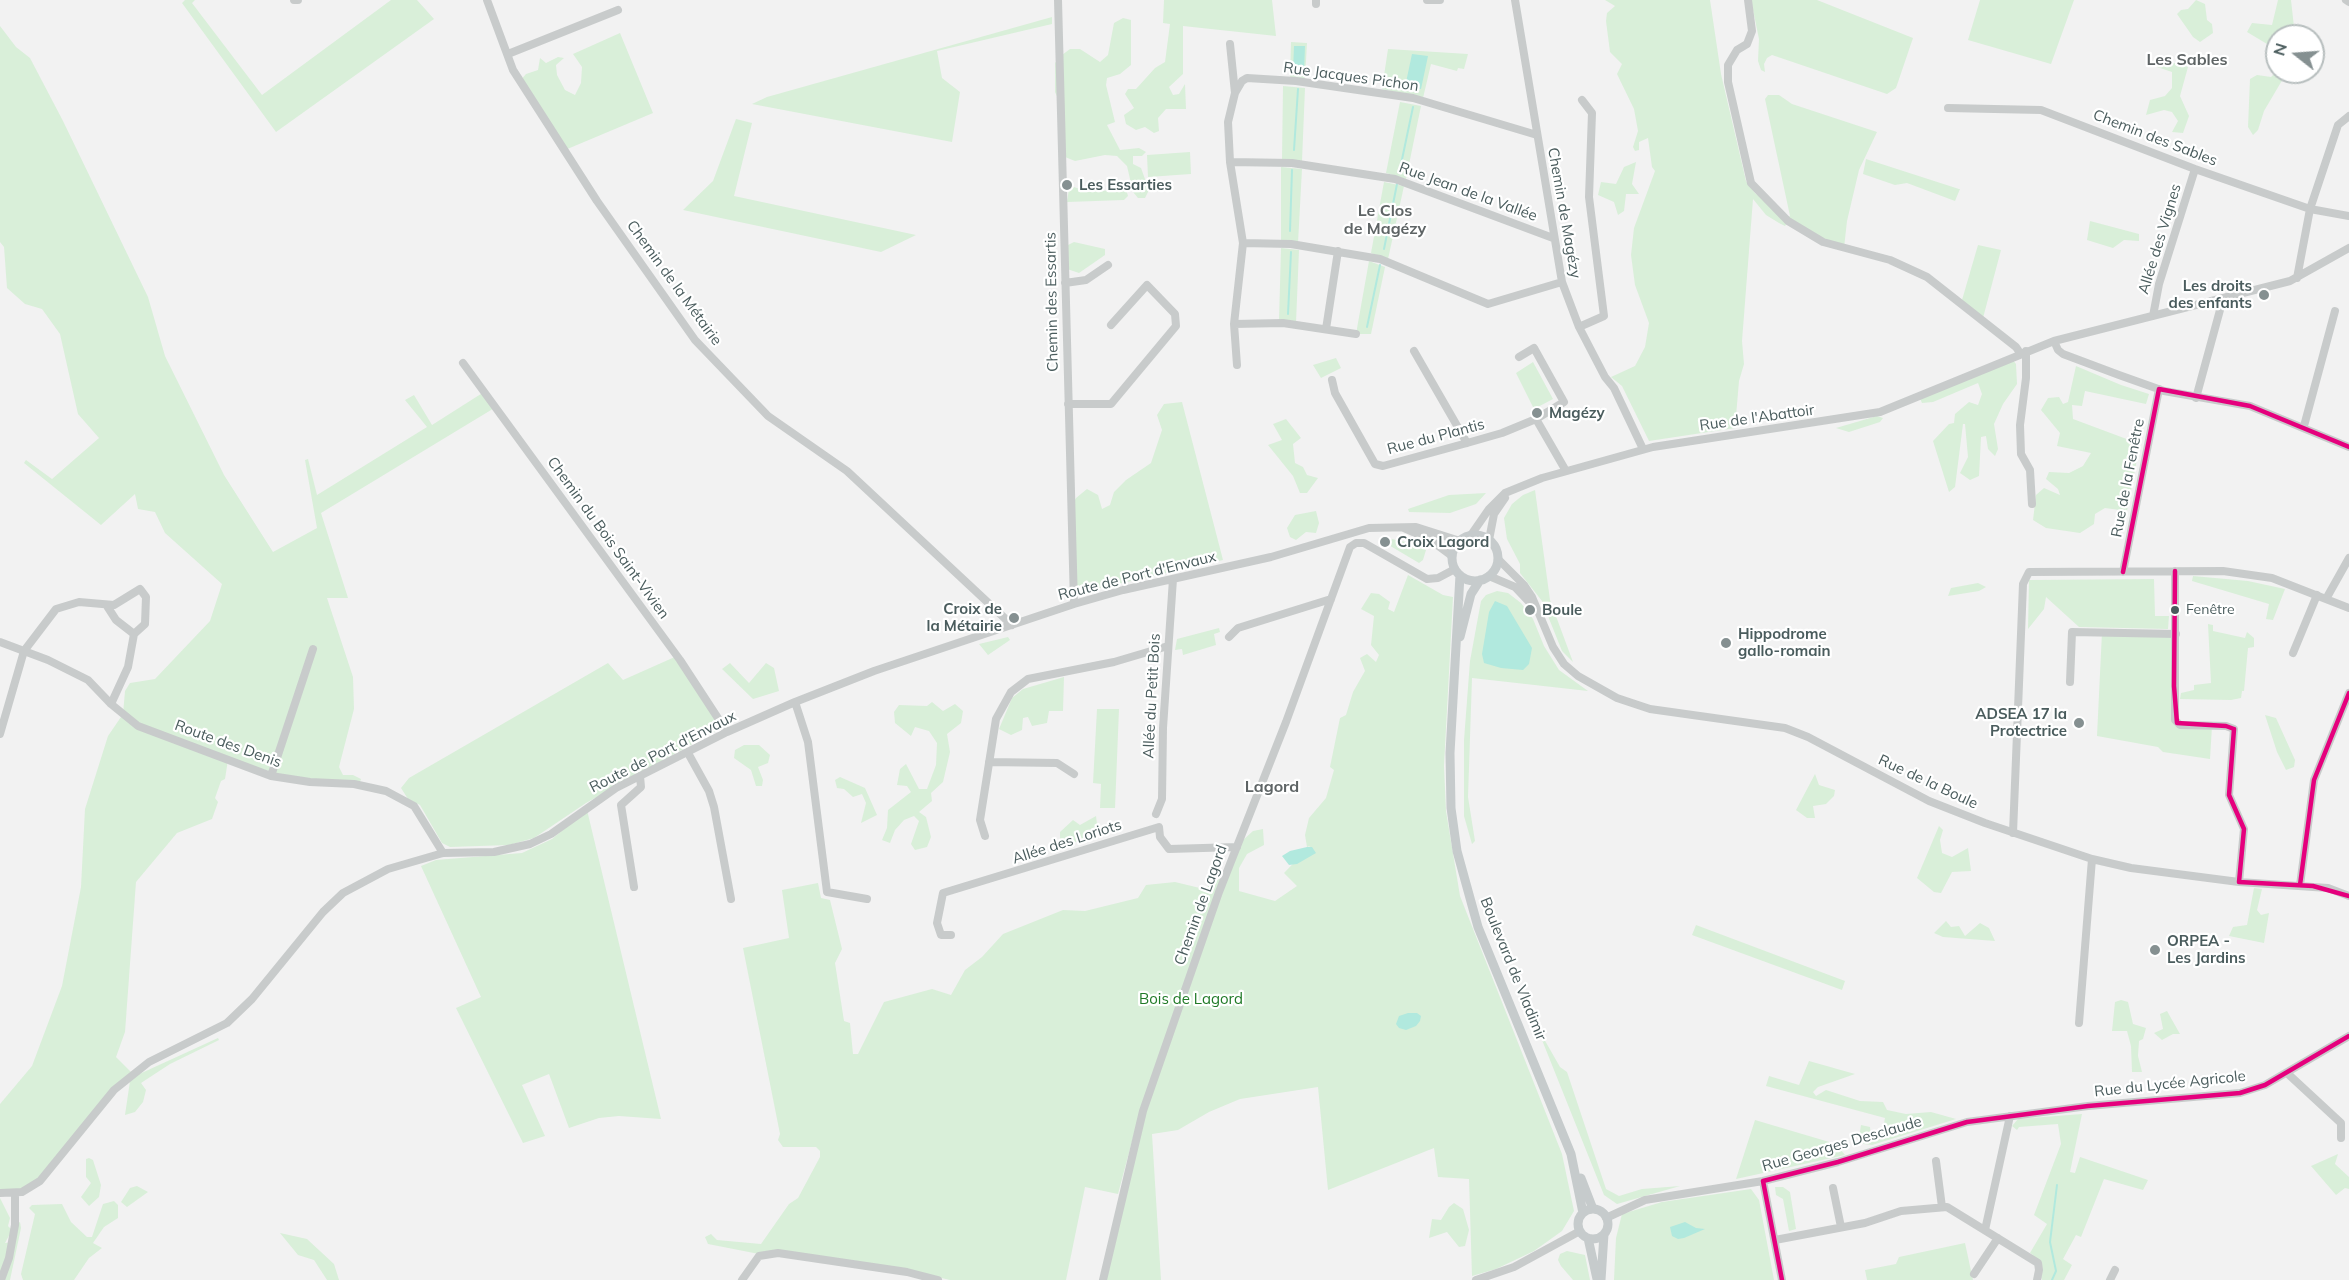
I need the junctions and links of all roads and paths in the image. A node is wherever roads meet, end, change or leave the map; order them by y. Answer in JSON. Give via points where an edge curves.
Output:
{"nodes":[{"id":1,"x":487,"y":0,"type":"edge"},
{"id":2,"x":1058,"y":0,"type":"edge"},
{"id":3,"x":1427,"y":0,"type":"edge"},
{"id":4,"x":1440,"y":0,"type":"edge"},
{"id":5,"x":1515,"y":0,"type":"edge"},
{"id":6,"x":1748,"y":0,"type":"edge"},
{"id":7,"x":618,"y":10,"type":"dead end"},
{"id":8,"x":1230,"y":45,"type":"dead end"},
{"id":9,"x":508,"y":54,"type":"junction"},
{"id":10,"x":1235,"y":93,"type":"junction"},
{"id":11,"x":1582,"y":100,"type":"dead end"},
{"id":12,"x":1948,"y":108,"type":"dead end"},
{"id":13,"x":2349,"y":116,"type":"edge"},
{"id":14,"x":1537,"y":135,"type":"junction"},
{"id":15,"x":1230,"y":162,"type":"junction"},
{"id":16,"x":2195,"y":169,"type":"junction"},
{"id":17,"x":2310,"y":209,"type":"junction"},
{"id":18,"x":2349,"y":216,"type":"edge"},
{"id":19,"x":1553,"y":238,"type":"junction"},
{"id":20,"x":1243,"y":243,"type":"junction"},
{"id":21,"x":2349,"y":248,"type":"edge"},
{"id":22,"x":1338,"y":251,"type":"junction"},
{"id":23,"x":1108,"y":265,"type":"dead end"},
{"id":24,"x":2297,"y":278,"type":"junction"},
{"id":25,"x":1562,"y":282,"type":"junction"},
{"id":26,"x":1065,"y":283,"type":"junction"},
{"id":27,"x":2223,"y":299,"type":"junction"},
{"id":28,"x":2335,"y":311,"type":"dead end"},
{"id":29,"x":2153,"y":316,"type":"junction"},
{"id":30,"x":1234,"y":324,"type":"junction"},
{"id":31,"x":1111,"y":325,"type":"dead end"},
{"id":32,"x":1579,"y":327,"type":"junction"},
{"id":33,"x":1326,"y":328,"type":"junction"},
{"id":34,"x":1356,"y":334,"type":"dead end"},
{"id":35,"x":2054,"y":341,"type":"junction"},
{"id":36,"x":1414,"y":351,"type":"dead end"},
{"id":37,"x":2023,"y":352,"type":"junction"},
{"id":38,"x":1519,"y":357,"type":"dead end"},
{"id":39,"x":463,"y":363,"type":"dead end"},
{"id":40,"x":1237,"y":365,"type":"dead end"},
{"id":41,"x":1332,"y":380,"type":"dead end"},
{"id":42,"x":2159,"y":389,"type":"junction"},
{"id":43,"x":2196,"y":398,"type":"junction"},
{"id":44,"x":1068,"y":404,"type":"junction"},
{"id":45,"x":1536,"y":419,"type":"junction"},
{"id":46,"x":2304,"y":426,"type":"junction"},
{"id":47,"x":1467,"y":443,"type":"junction"},
{"id":48,"x":2349,"y":447,"type":"edge"},
{"id":49,"x":1643,"y":449,"type":"junction"},
{"id":50,"x":1566,"y":471,"type":"junction"},
{"id":51,"x":1515,"y":488,"type":"junction"},
{"id":52,"x":2032,"y":504,"type":"dead end"},
{"id":53,"x":1402,"y":527,"type":"junction"},
{"id":54,"x":1471,"y":535,"type":"junction"},
{"id":55,"x":1489,"y":540,"type":"junction"},
{"id":56,"x":1460,"y":541,"type":"junction"},
{"id":57,"x":1452,"y":556,"type":"junction"},
{"id":58,"x":2349,"y":558,"type":"edge"},
{"id":59,"x":1498,"y":559,"type":"junction"},
{"id":60,"x":2175,"y":571,"type":"junction"},
{"id":61,"x":1457,"y":572,"type":"junction"},
{"id":62,"x":2123,"y":572,"type":"junction"},
{"id":63,"x":1484,"y":578,"type":"junction"},
{"id":64,"x":1173,"y":579,"type":"junction"},
{"id":65,"x":2317,"y":595,"type":"junction"},
{"id":66,"x":1331,"y":599,"type":"junction"},
{"id":67,"x":2326,"y":599,"type":"junction"},
{"id":68,"x":1074,"y":604,"type":"junction"},
{"id":69,"x":107,"y":606,"type":"junction"},
{"id":70,"x":2349,"y":608,"type":"edge"},
{"id":71,"x":1539,"y":615,"type":"junction"},
{"id":72,"x":1012,"y":625,"type":"junction"},
{"id":73,"x":134,"y":634,"type":"junction"},
{"id":74,"x":2176,"y":634,"type":"junction"},
{"id":75,"x":1229,"y":638,"type":"dead end"},
{"id":76,"x":0,"y":642,"type":"edge"},
{"id":77,"x":1168,"y":646,"type":"junction"},
{"id":78,"x":313,"y":649,"type":"dead end"},
{"id":79,"x":24,"y":651,"type":"junction"},
{"id":80,"x":2293,"y":653,"type":"dead end"},
{"id":81,"x":1455,"y":657,"type":"junction"},
{"id":82,"x":2070,"y":682,"type":"dead end"},
{"id":83,"x":2349,"y":693,"type":"edge"},
{"id":84,"x":795,"y":702,"type":"junction"},
{"id":85,"x":111,"y":704,"type":"junction"},
{"id":86,"x":727,"y":732,"type":"junction"},
{"id":87,"x":0,"y":734,"type":"edge"},
{"id":88,"x":688,"y":753,"type":"junction"},
{"id":89,"x":989,"y":762,"type":"junction"},
{"id":90,"x":1074,"y":774,"type":"dead end"},
{"id":91,"x":271,"y":776,"type":"junction"},
{"id":92,"x":640,"y":776,"type":"junction"},
{"id":93,"x":1156,"y":814,"type":"dead end"},
{"id":94,"x":2013,"y":833,"type":"junction"},
{"id":95,"x":985,"y":836,"type":"dead end"},
{"id":96,"x":1237,"y":847,"type":"junction"},
{"id":97,"x":443,"y":853,"type":"junction"},
{"id":98,"x":2092,"y":859,"type":"junction"},
{"id":99,"x":2239,"y":882,"type":"junction"},
{"id":100,"x":2300,"y":885,"type":"junction"},
{"id":101,"x":634,"y":888,"type":"dead end"},
{"id":102,"x":2349,"y":896,"type":"edge"},
{"id":103,"x":731,"y":899,"type":"dead end"},
{"id":104,"x":867,"y":899,"type":"dead end"},
{"id":105,"x":951,"y":935,"type":"dead end"},
{"id":106,"x":2079,"y":1023,"type":"dead end"},
{"id":107,"x":2349,"y":1036,"type":"edge"},
{"id":108,"x":2287,"y":1073,"type":"junction"},
{"id":109,"x":2088,"y":1106,"type":"joint"},
{"id":110,"x":2010,"y":1116,"type":"junction"},
{"id":111,"x":2341,"y":1138,"type":"dead end"},
{"id":112,"x":1572,"y":1154,"type":"junction"},
{"id":113,"x":1936,"y":1161,"type":"dead end"},
{"id":114,"x":1763,"y":1181,"type":"junction"},
{"id":115,"x":1833,"y":1188,"type":"dead end"},
{"id":116,"x":0,"y":1193,"type":"edge"},
{"id":117,"x":15,"y":1193,"type":"junction"},
{"id":118,"x":1942,"y":1207,"type":"junction"},
{"id":119,"x":1593,"y":1209,"type":"junction"},
{"id":120,"x":1583,"y":1213,"type":"junction"},
{"id":121,"x":1606,"y":1218,"type":"junction"},
{"id":122,"x":1841,"y":1227,"type":"junction"},
{"id":123,"x":1985,"y":1230,"type":"junction"},
{"id":124,"x":1580,"y":1231,"type":"junction"},
{"id":125,"x":1604,"y":1234,"type":"junction"},
{"id":126,"x":1588,"y":1238,"type":"junction"},
{"id":127,"x":1998,"y":1238,"type":"junction"},
{"id":128,"x":1775,"y":1240,"type":"junction"},
{"id":129,"x":2115,"y":1270,"type":"dead end"},
{"id":130,"x":1974,"y":1274,"type":"dead end"},
{"id":131,"x":1,"y":1280,"type":"edge"},
{"id":132,"x":742,"y":1280,"type":"edge"},
{"id":133,"x":938,"y":1280,"type":"edge"},
{"id":134,"x":1103,"y":1280,"type":"edge"},
{"id":135,"x":1476,"y":1280,"type":"edge"},
{"id":136,"x":1599,"y":1280,"type":"edge"},
{"id":137,"x":1782,"y":1280,"type":"edge"},
{"id":138,"x":2037,"y":1280,"type":"edge"},
{"id":139,"x":2110,"y":1280,"type":"edge"}],
"edges":[{"from":1,"to":9,"type":"street","name":"Chemin de la Métairie"},
{"from":2,"to":26,"type":"street","name":"Chemin des Essartis"},
{"from":3,"to":4,"type":"street"},
{"from":5,"to":14,"type":"street","name":"Chemin de Magézy"},
{"from":6,"to":37,"type":"street","via":[[1752,31],[1747,44],[1728,65],[1728,82],[1751,183],[1788,221],[1823,242],[1908,266],[1927,277]]},
{"from":7,"to":9,"type":"street"},
{"from":8,"to":10,"type":"street"},
{"from":9,"to":72,"type":"street","name":"Chemin de la Métairie","via":[[513,70],[597,201],[695,340],[768,416],[847,471]]},
{"from":10,"to":14,"type":"street","name":"Rue Jacques Pichon","via":[[1247,78],[1296,81],[1413,98]]},
{"from":10,"to":15,"type":"street","via":[[1228,122]]},
{"from":11,"to":32,"type":"street","via":[[1592,113],[1589,197],[1604,316]]},
{"from":12,"to":16,"type":"street","name":"Chemin des Sables","via":[[2041,110]]},
{"from":13,"to":17,"type":"street","via":[[2338,125]]},
{"from":14,"to":19,"type":"street","name":"Chemin de Magézy"},
{"from":15,"to":19,"type":"street","name":"Rue Jean de la Vallée","via":[[1292,163],[1395,179]]},
{"from":15,"to":20,"type":"street"},
{"from":16,"to":17,"type":"street","name":"Chemin des Sables"},
{"from":16,"to":29,"type":"street","name":"Allée des Vignes","via":[[2159,284]]},
{"from":17,"to":18,"type":"street","name":"Chemin des Sables"},
{"from":17,"to":24,"type":"street"},
{"from":19,"to":25,"type":"street","name":"Chemin de Magézy"},
{"from":20,"to":22,"type":"street","via":[[1291,244]]},
{"from":20,"to":30,"type":"street"},
{"from":21,"to":24,"type":"street","name":"Rue de l'Abattoir"},
{"from":22,"to":25,"type":"street","via":[[1380,259],[1488,304]]},
{"from":22,"to":33,"type":"street"},
{"from":23,"to":26,"type":"street","via":[[1086,280]]},
{"from":24,"to":27,"type":"street","name":"Rue de l'Abattoir"},
{"from":25,"to":32,"type":"street","name":"Chemin de Magézy"},
{"from":26,"to":44,"type":"street","name":"Chemin des Essartis"},
{"from":27,"to":29,"type":"street","name":"Rue de l'Abattoir"},
{"from":27,"to":43,"type":"street"},
{"from":28,"to":46,"type":"street"},
{"from":29,"to":35,"type":"street","name":"Rue de l'Abattoir"},
{"from":30,"to":33,"type":"street","via":[[1283,323]]},
{"from":30,"to":40,"type":"street"},
{"from":31,"to":44,"type":"street","via":[[1147,285],[1175,314],[1176,326],[1111,404]]},
{"from":32,"to":49,"type":"street","name":"Chemin de Magézy"},
{"from":33,"to":34,"type":"street"},
{"from":35,"to":37,"type":"street","name":"Rue de l'Abattoir"},
{"from":35,"to":42,"type":"street","via":[[2063,354]]},
{"from":36,"to":47,"type":"street"},
{"from":37,"to":49,"type":"street","name":"Rue de l'Abattoir","via":[[1869,415]]},
{"from":37,"to":52,"type":"street","via":[[2026,378],[2021,453],[2030,470]]},
{"from":38,"to":45,"type":"street","name":"Rue du Plantis","via":[[1534,348],[1564,402]]},
{"from":39,"to":86,"type":"street","name":"Chemin du Bois Saint-Vivien","via":[[680,660]]},
{"from":41,"to":47,"type":"street","name":"Rue du Plantis","via":[[1335,393],[1375,464],[1383,466]]},
{"from":42,"to":43,"type":"street"},
{"from":42,"to":62,"type":"street","name":"Rue de la Fenêtre"},
{"from":43,"to":46,"type":"street","via":[[2250,406]]},
{"from":44,"to":68,"type":"street","name":"Chemin des Essartis"},
{"from":45,"to":47,"type":"street","name":"Rue du Plantis"},
{"from":45,"to":50,"type":"street"},
{"from":46,"to":48,"type":"street"},
{"from":49,"to":50,"type":"street","name":"Rue de l'Abattoir"},
{"from":50,"to":51,"type":"street","name":"Rue de l'Abattoir"},
{"from":51,"to":54,"type":"street","via":[[1494,503]]},
{"from":51,"to":55,"type":"street","via":[[1494,514]]},
{"from":53,"to":56,"type":"street","via":[[1416,527]]},
{"from":53,"to":57,"type":"street","via":[[1429,539]]},
{"from":53,"to":64,"type":"street","name":"Route de Port d'Envaux","via":[[1369,528],[1271,557]]},
{"from":54,"to":55,"type":"main road"},
{"from":54,"to":56,"type":"main road"},
{"from":55,"to":59,"type":"main road"},
{"from":56,"to":57,"type":"main road"},
{"from":57,"to":61,"type":"main road"},
{"from":58,"to":67,"type":"street"},
{"from":59,"to":63,"type":"main road"},
{"from":59,"to":71,"type":"street","name":"Rue de la Boule","via":[[1524,585]]},
{"from":60,"to":62,"type":"street"},
{"from":60,"to":65,"type":"street","via":[[2265,576]]},
{"from":60,"to":74,"type":"street"},
{"from":61,"to":63,"type":"main road","via":[[1467,579]]},
{"from":61,"to":66,"type":"street","name":"Chemin de Lagord","via":[[1427,579],[1364,543],[1356,543],[1350,547]]},
{"from":61,"to":81,"type":"main road","name":"Boulevard de Vladimir"},
{"from":62,"to":94,"type":"street","via":[[2029,572],[2023,584]]},
{"from":63,"to":71,"type":"street","name":"Rue de la Boule","via":[[1515,587]]},
{"from":63,"to":81,"type":"main road","name":"Boulevard de Vladimir","via":[[1467,607]]},
{"from":64,"to":68,"type":"street","name":"Route de Port d'Envaux"},
{"from":64,"to":77,"type":"street","name":"Allée du Petit Bois"},
{"from":65,"to":67,"type":"street"},
{"from":65,"to":80,"type":"street"},
{"from":66,"to":75,"type":"street","via":[[1238,628]]},
{"from":66,"to":96,"type":"street","name":"Chemin de Lagord"},
{"from":67,"to":70,"type":"street"},
{"from":68,"to":72,"type":"street","name":"Route de Port d'Envaux"},
{"from":69,"to":73,"type":"street","via":[[116,620]]},
{"from":69,"to":73,"type":"street","via":[[140,589],[146,597],[145,624]]},
{"from":69,"to":79,"type":"street","via":[[79,602],[56,609]]},
{"from":71,"to":94,"type":"street","name":"Rue de la Boule","via":[[1564,664],[1617,698],[1650,709],[1785,728],[1929,801]]},
{"from":72,"to":84,"type":"street","name":"Route de Port d'Envaux"},
{"from":73,"to":85,"type":"street","via":[[128,667]]},
{"from":74,"to":82,"type":"street","via":[[2072,632]]},
{"from":74,"to":99,"type":"street","via":[[2177,723],[2234,729],[2229,795],[2244,829]]},
{"from":76,"to":79,"type":"street","name":"Route des Denis"},
{"from":77,"to":89,"type":"street","via":[[1114,663],[1028,679],[1003,704],[996,719]]},
{"from":77,"to":93,"type":"street","name":"Allée du Petit Bois","via":[[1162,799]]},
{"from":78,"to":91,"type":"street"},
{"from":79,"to":85,"type":"street","name":"Route des Denis","via":[[88,680]]},
{"from":79,"to":87,"type":"street"},
{"from":81,"to":112,"type":"main road","name":"Boulevard de Vladimir","via":[[1450,783],[1461,871],[1482,938]]},
{"from":83,"to":100,"type":"street","via":[[2314,780]]},
{"from":84,"to":86,"type":"street","name":"Route de Port d'Envaux"},
{"from":84,"to":104,"type":"street","via":[[808,742],[827,892]]},
{"from":85,"to":91,"type":"street","name":"Route des Denis","via":[[138,726]]},
{"from":86,"to":88,"type":"street","name":"Route de Port d'Envaux"},
{"from":88,"to":92,"type":"street","name":"Route de Port d'Envaux"},
{"from":88,"to":103,"type":"street","via":[[714,807]]},
{"from":89,"to":90,"type":"street","via":[[1057,763]]},
{"from":89,"to":95,"type":"street","via":[[980,820]]},
{"from":91,"to":97,"type":"street","name":"Route des Denis","via":[[386,791],[414,806]]},
{"from":92,"to":97,"type":"street","name":"Route de Port d'Envaux","via":[[530,844],[494,852]]},
{"from":92,"to":101,"type":"street","via":[[641,787],[621,805]]},
{"from":94,"to":98,"type":"street","name":"Rue de la Boule"},
{"from":96,"to":105,"type":"street","name":"Allée des Loriots","via":[[1169,849],[1160,837],[1159,827],[943,894],[937,923],[941,934]]},
{"from":96,"to":134,"type":"street","name":"Chemin de Lagord","via":[[1143,1111]]},
{"from":97,"to":117,"type":"street","name":"Route de Port d'Envaux","via":[[388,868],[343,892],[241,1011],[216,1030],[161,1055],[133,1074],[99,1106],[47,1174],[32,1188]]},
{"from":98,"to":99,"type":"street","name":"Rue de la Boule"},
{"from":98,"to":106,"type":"street"},
{"from":99,"to":100,"type":"street","name":"Rue de la Boule"},
{"from":100,"to":102,"type":"street","name":"Rue de la Boule","via":[[2328,888]]},
{"from":107,"to":108,"type":"street","name":"Rue du Lycée Agricole"},
{"from":108,"to":109,"type":"street","name":"Rue du Lycée Agricole","via":[[2240,1093]]},
{"from":108,"to":111,"type":"street","via":[[2341,1123]]},
{"from":109,"to":110,"type":"street","name":"Rue Georges Desclaude"},
{"from":110,"to":114,"type":"street","name":"Rue Georges Desclaude","via":[[1958,1125]]},
{"from":110,"to":123,"type":"street"},
{"from":112,"to":119,"type":"main road"},
{"from":112,"to":120,"type":"main road","name":"Boulevard de Vladimir"},
{"from":113,"to":118,"type":"street"},
{"from":114,"to":121,"type":"street","name":"Rue Georges Desclaude","via":[[1645,1200]]},
{"from":114,"to":128,"type":"street"},
{"from":115,"to":122,"type":"street"},
{"from":116,"to":117,"type":"street"},
{"from":117,"to":131,"type":"street","via":[[15,1225]]},
{"from":118,"to":122,"type":"street","via":[[1901,1211]]},
{"from":118,"to":123,"type":"street","via":[[1952,1208]]},
{"from":119,"to":120,"type":"main road"},
{"from":119,"to":121,"type":"main road"},
{"from":120,"to":124,"type":"main road","via":[[1578,1222]]},
{"from":121,"to":125,"type":"main road"},
{"from":122,"to":128,"type":"street"},
{"from":123,"to":127,"type":"street"},
{"from":124,"to":126,"type":"main road"},
{"from":124,"to":135,"type":"street","via":[[1514,1267]]},
{"from":125,"to":126,"type":"main road"},
{"from":125,"to":136,"type":"main road"},
{"from":126,"to":136,"type":"main road"},
{"from":127,"to":130,"type":"street"},
{"from":127,"to":138,"type":"street","via":[[2038,1263]]},
{"from":128,"to":137,"type":"street"},
{"from":129,"to":139,"type":"street"},
{"from":132,"to":133,"type":"street","via":[[759,1256],[778,1253]]}]}
